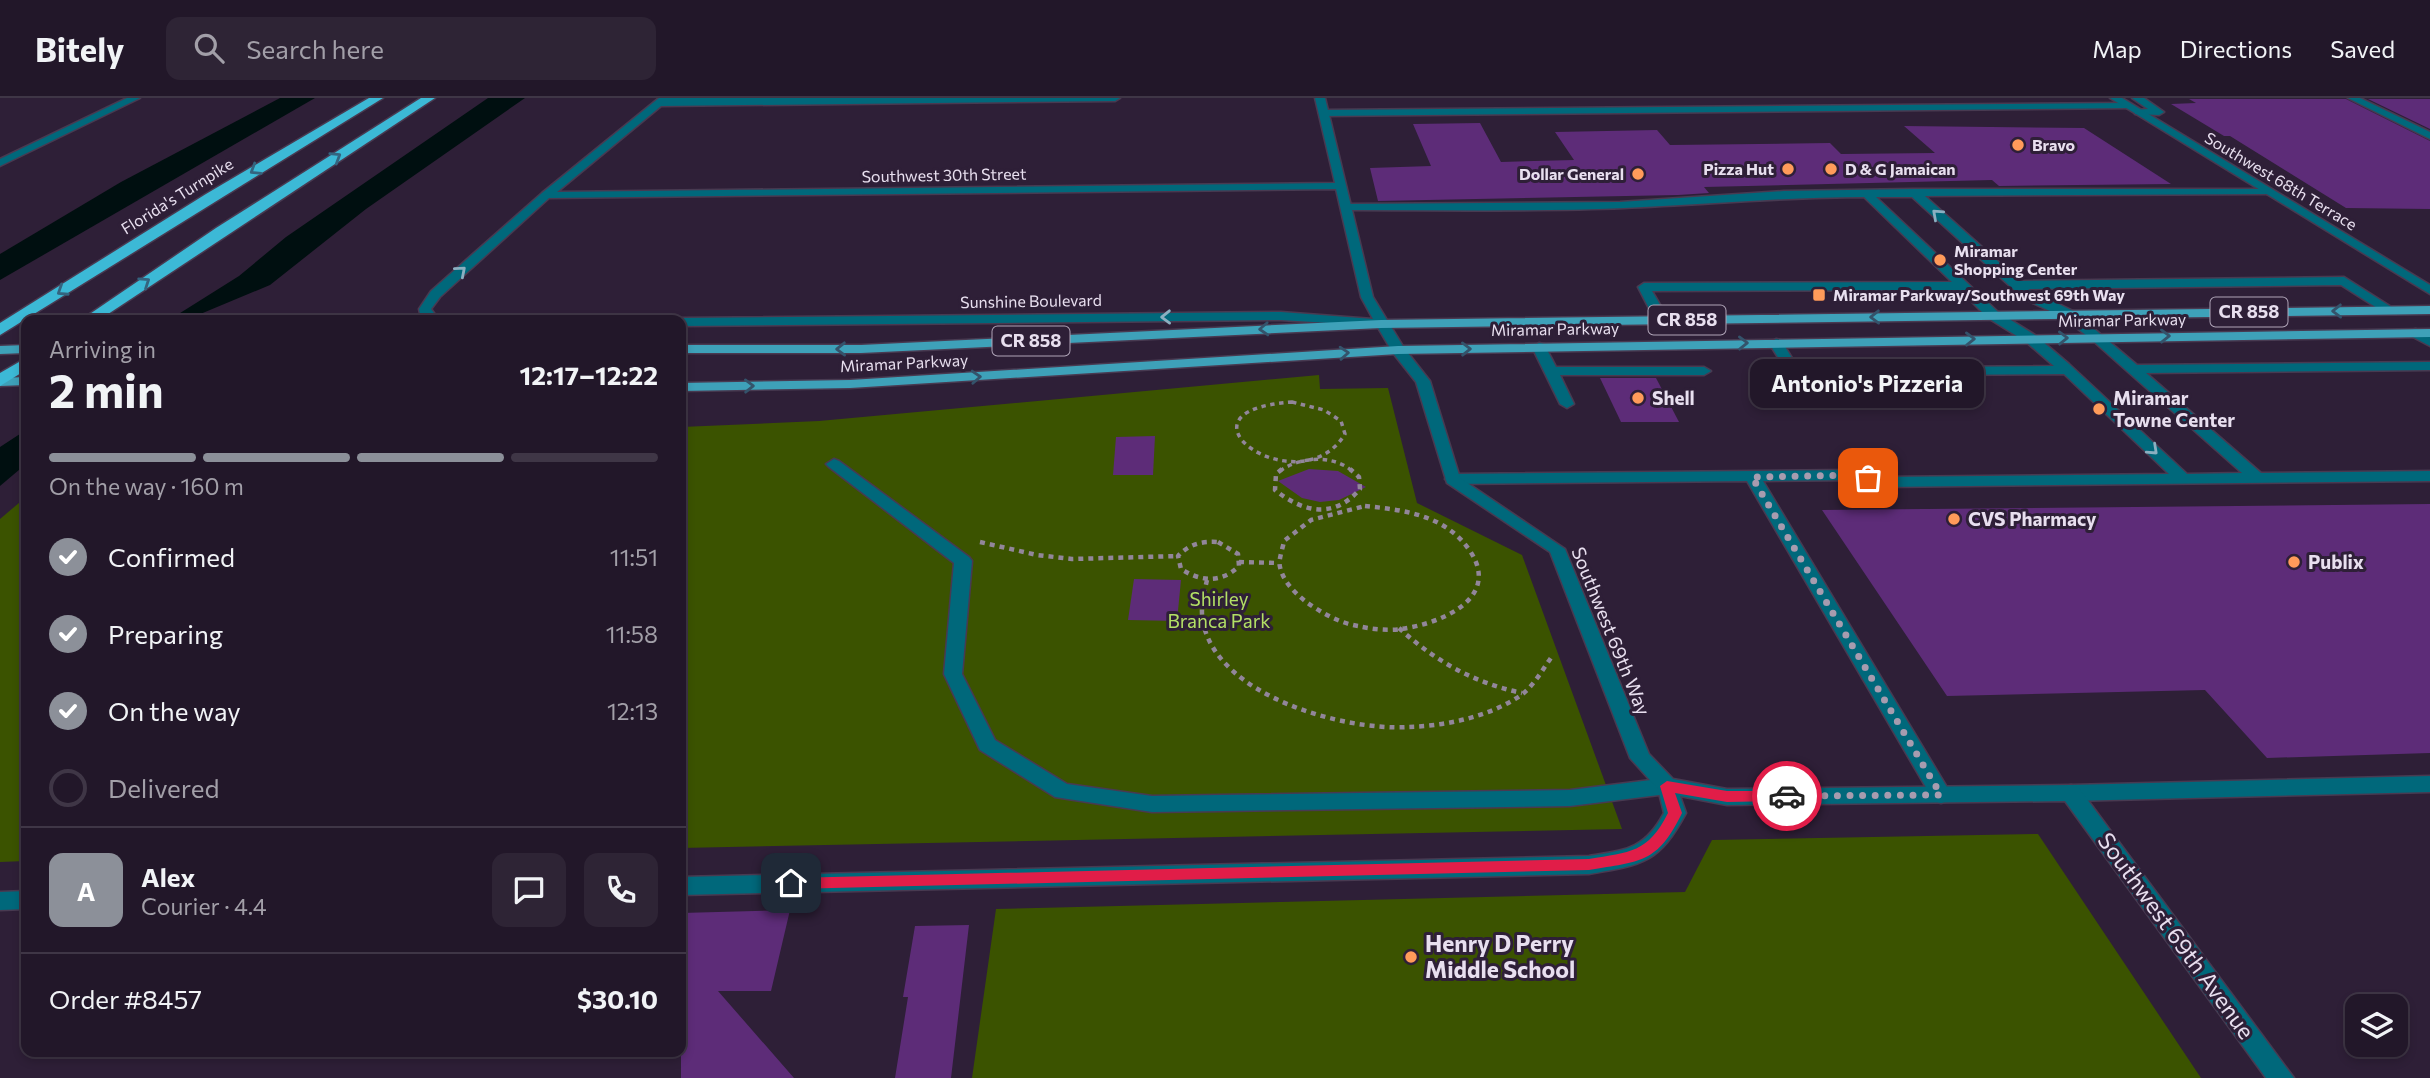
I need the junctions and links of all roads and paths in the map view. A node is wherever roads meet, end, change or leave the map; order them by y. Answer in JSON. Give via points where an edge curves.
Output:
{"nodes":[{"id":1,"x":135,"y":98,"type":"edge"},
{"id":2,"x":377,"y":98,"type":"edge"},
{"id":3,"x":429,"y":98,"type":"edge"},
{"id":4,"x":1115,"y":98,"type":"edge"},
{"id":5,"x":1321,"y":98,"type":"edge"},
{"id":6,"x":2115,"y":98,"type":"edge"},
{"id":7,"x":2353,"y":98,"type":"edge"},
{"id":8,"x":662,"y":101,"type":"edge"},
{"id":9,"x":2134,"y":105,"type":"edge"},
{"id":10,"x":1324,"y":113,"type":"junction"},
{"id":11,"x":2430,"y":136,"type":"edge"},
{"id":12,"x":0,"y":163,"type":"edge"},
{"id":13,"x":1342,"y":186,"type":"junction"},
{"id":14,"x":2267,"y":191,"type":"junction"},
{"id":15,"x":1913,"y":192,"type":"junction"},
{"id":16,"x":1866,"y":193,"type":"junction"},
{"id":17,"x":546,"y":195,"type":"junction"},
{"id":18,"x":1346,"y":207,"type":"junction"},
{"id":19,"x":2017,"y":285,"type":"junction"},
{"id":20,"x":1962,"y":286,"type":"junction"},
{"id":21,"x":2430,"y":290,"type":"edge"},
{"id":22,"x":2390,"y":310,"type":"junction"},
{"id":23,"x":2430,"y":310,"type":"edge"},
{"id":24,"x":2068,"y":314,"type":"junction"},
{"id":25,"x":24,"y":315,"type":"edge"},
{"id":26,"x":96,"y":315,"type":"edge"},
{"id":27,"x":426,"y":315,"type":"edge"},
{"id":28,"x":1993,"y":315,"type":"junction"},
{"id":29,"x":21,"y":317,"type":"edge"},
{"id":30,"x":1662,"y":320,"type":"junction"},
{"id":31,"x":686,"y":322,"type":"edge"},
{"id":32,"x":1381,"y":324,"type":"junction"},
{"id":33,"x":0,"y":330,"type":"edge"},
{"id":34,"x":2423,"y":333,"type":"edge"},
{"id":35,"x":2097,"y":337,"type":"junction"},
{"id":36,"x":2030,"y":338,"type":"junction"},
{"id":37,"x":2430,"y":342,"type":"edge"},
{"id":38,"x":1776,"y":343,"type":"junction"},
{"id":39,"x":1539,"y":347,"type":"junction"},
{"id":40,"x":21,"y":349,"type":"edge"},
{"id":41,"x":686,"y":349,"type":"edge"},
{"id":42,"x":0,"y":350,"type":"edge"},
{"id":43,"x":1398,"y":350,"type":"junction"},
{"id":44,"x":2430,"y":366,"type":"edge"},
{"id":45,"x":21,"y":367,"type":"edge"},
{"id":46,"x":2133,"y":369,"type":"junction"},
{"id":47,"x":2066,"y":370,"type":"junction"},
{"id":48,"x":1550,"y":371,"type":"junction"},
{"id":49,"x":1704,"y":371,"type":"dead end"},
{"id":50,"x":21,"y":381,"type":"edge"},
{"id":51,"x":0,"y":382,"type":"edge"},
{"id":52,"x":686,"y":387,"type":"edge"},
{"id":53,"x":1567,"y":404,"type":"dead end"},
{"id":54,"x":1305,"y":460,"type":"junction"},
{"id":55,"x":834,"y":464,"type":"dead end"},
{"id":56,"x":2430,"y":476,"type":"edge"},
{"id":57,"x":1752,"y":477,"type":"junction"},
{"id":58,"x":1452,"y":479,"type":"junction"},
{"id":59,"x":2183,"y":479,"type":"junction"},
{"id":60,"x":2258,"y":479,"type":"junction"},
{"id":61,"x":1335,"y":509,"type":"junction"},
{"id":62,"x":944,"y":547,"type":"junction"},
{"id":63,"x":1178,"y":556,"type":"junction"},
{"id":64,"x":1239,"y":562,"type":"junction"},
{"id":65,"x":1279,"y":563,"type":"junction"},
{"id":66,"x":1207,"y":580,"type":"junction"},
{"id":67,"x":1399,"y":628,"type":"junction"},
{"id":68,"x":1553,"y":655,"type":"dead end"},
{"id":69,"x":1523,"y":693,"type":"junction"},
{"id":70,"x":2430,"y":784,"type":"edge"},
{"id":71,"x":1667,"y":786,"type":"junction"},
{"id":72,"x":2071,"y":793,"type":"junction"},
{"id":73,"x":1941,"y":795,"type":"junction"},
{"id":74,"x":686,"y":886,"type":"edge"},
{"id":75,"x":21,"y":900,"type":"edge"},
{"id":76,"x":0,"y":901,"type":"edge"},
{"id":77,"x":2281,"y":1078,"type":"edge"}],
"edges":[{"from":1,"to":12,"type":"street"},
{"from":2,"to":25,"type":"highway","name":"Florida's Turnpike","one_way":true},
{"from":26,"to":3,"type":"highway","one_way":true},
{"from":4,"to":8,"type":"street"},
{"from":5,"to":10,"type":"street"},
{"from":6,"to":9,"type":"street","name":"Southwest 68th Terrace"},
{"from":7,"to":11,"type":"street"},
{"from":8,"to":17,"type":"street"},
{"from":9,"to":10,"type":"street"},
{"from":9,"to":14,"type":"street","name":"Southwest 68th Terrace"},
{"from":10,"to":13,"type":"street"},
{"from":13,"to":17,"type":"street","name":"Southwest 30th Street"},
{"from":13,"to":18,"type":"street"},
{"from":14,"to":15,"type":"street"},
{"from":14,"to":21,"type":"street","name":"Southwest 68th Terrace"},
{"from":15,"to":16,"type":"street"},
{"from":19,"to":15,"type":"street","one_way":true},
{"from":16,"to":18,"type":"street","via":[[1615,205]]},
{"from":16,"to":20,"type":"street"},
{"from":27,"to":17,"type":"street","one_way":true,"via":[[428,301]]},
{"from":18,"to":32,"type":"street","via":[[1367,297]]},
{"from":19,"to":22,"type":"street","via":[[2344,281]]},
{"from":19,"to":24,"type":"street","via":[[2029,296]]},
{"from":20,"to":28,"type":"street"},
{"from":20,"to":30,"type":"street","via":[[1644,287]]},
{"from":22,"to":23,"type":"main road","name":"Miramar Parkway","number":"CR 858"},
{"from":22,"to":24,"type":"main road","name":"Miramar Parkway","number":"CR 858","one_way":true},
{"from":24,"to":28,"type":"main road","name":"Miramar Parkway","number":"CR 858"},
{"from":24,"to":35,"type":"street"},
{"from":28,"to":30,"type":"main road","name":"Miramar Parkway","number":"CR 858","one_way":true},
{"from":28,"to":36,"type":"street"},
{"from":29,"to":33,"type":"highway","name":"Florida's Turnpike","one_way":true},
{"from":30,"to":32,"type":"main road","name":"Miramar Parkway","number":"CR 858"},
{"from":32,"to":31,"type":"street","name":"Sunshine Boulevard","one_way":true,"via":[[1281,316]]},
{"from":32,"to":41,"type":"main road","name":"Miramar Parkway","number":"CR 858","one_way":true,"via":[[861,349]]},
{"from":32,"to":43,"type":"street"},
{"from":35,"to":34,"type":"main road","name":"Miramar Parkway","number":"CR 858","one_way":true},
{"from":34,"to":37,"type":"street"},
{"from":36,"to":35,"type":"main road","name":"Miramar Parkway","number":"CR 858","one_way":true},
{"from":35,"to":46,"type":"street"},
{"from":38,"to":36,"type":"main road","name":"Miramar Parkway","number":"CR 858","one_way":true},
{"from":36,"to":47,"type":"street"},
{"from":39,"to":38,"type":"main road","name":"Miramar Parkway","number":"CR 858","one_way":true},
{"from":38,"to":47,"type":"street","via":[[1794,372]]},
{"from":43,"to":39,"type":"main road","name":"Miramar Parkway","number":"CR 858","one_way":true},
{"from":39,"to":48,"type":"street"},
{"from":40,"to":42,"type":"main road"},
{"from":52,"to":43,"type":"main road","name":"Miramar Parkway","number":"CR 858","one_way":true,"via":[[863,384]]},
{"from":43,"to":58,"type":"street","via":[[1423,381]]},
{"from":44,"to":46,"type":"street"},
{"from":45,"to":51,"type":"highway"},
{"from":46,"to":60,"type":"street"},
{"from":47,"to":59,"type":"street","one_way":true},
{"from":48,"to":49,"type":"street"},
{"from":48,"to":53,"type":"street"},
{"from":50,"to":51,"type":"main road"},
{"from":54,"to":54,"type":"path","via":[[1272,458],[1245,447],[1238,438],[1239,421],[1258,407],[1293,402],[1338,418],[1345,437],[1339,447]]},
{"from":54,"to":61,"type":"path","via":[[1334,461],[1361,481],[1357,497]]},
{"from":54,"to":61,"type":"path","via":[[1282,467],[1273,482],[1275,490],[1281,498],[1305,508]]},
{"from":55,"to":62,"type":"street"},
{"from":56,"to":60,"type":"street"},
{"from":57,"to":58,"type":"street"},
{"from":57,"to":59,"type":"street","via":[[1854,475],[1882,482]]},
{"from":57,"to":73,"type":"street"},
{"from":58,"to":71,"type":"street","name":"Southwest 69th Way","via":[[1557,549],[1640,758]]},
{"from":59,"to":60,"type":"street"},
{"from":61,"to":65,"type":"path","via":[[1290,533],[1279,551]]},
{"from":61,"to":67,"type":"path","via":[[1395,508],[1449,528],[1468,545],[1478,564],[1478,583],[1466,602],[1445,617]]},
{"from":62,"to":63,"type":"path","via":[[981,542],[1063,557]]},
{"from":62,"to":71,"type":"street","via":[[963,561],[953,674],[987,746],[1062,791],[1152,804],[1570,798]]},
{"from":63,"to":64,"type":"path","via":[[1190,546],[1218,542],[1233,549]]},
{"from":63,"to":66,"type":"path","via":[[1187,574]]},
{"from":64,"to":65,"type":"path"},
{"from":64,"to":66,"type":"path","via":[[1227,576]]},
{"from":65,"to":67,"type":"path","via":[[1291,592],[1313,610],[1343,623]]},
{"from":66,"to":69,"type":"path","via":[[1203,622],[1220,656],[1236,675],[1280,702],[1323,718],[1382,728],[1427,727],[1468,720]]},
{"from":67,"to":69,"type":"path","via":[[1446,665],[1496,689]]},
{"from":68,"to":69,"type":"path"},
{"from":70,"to":72,"type":"street"},
{"from":71,"to":73,"type":"street","via":[[1727,797]]},
{"from":71,"to":74,"type":"street","via":[[1675,813],[1663,837],[1638,856],[1589,865]]},
{"from":72,"to":73,"type":"street"},
{"from":72,"to":77,"type":"street","name":"Southwest 69th Avenue"},
{"from":75,"to":76,"type":"street"}]}
